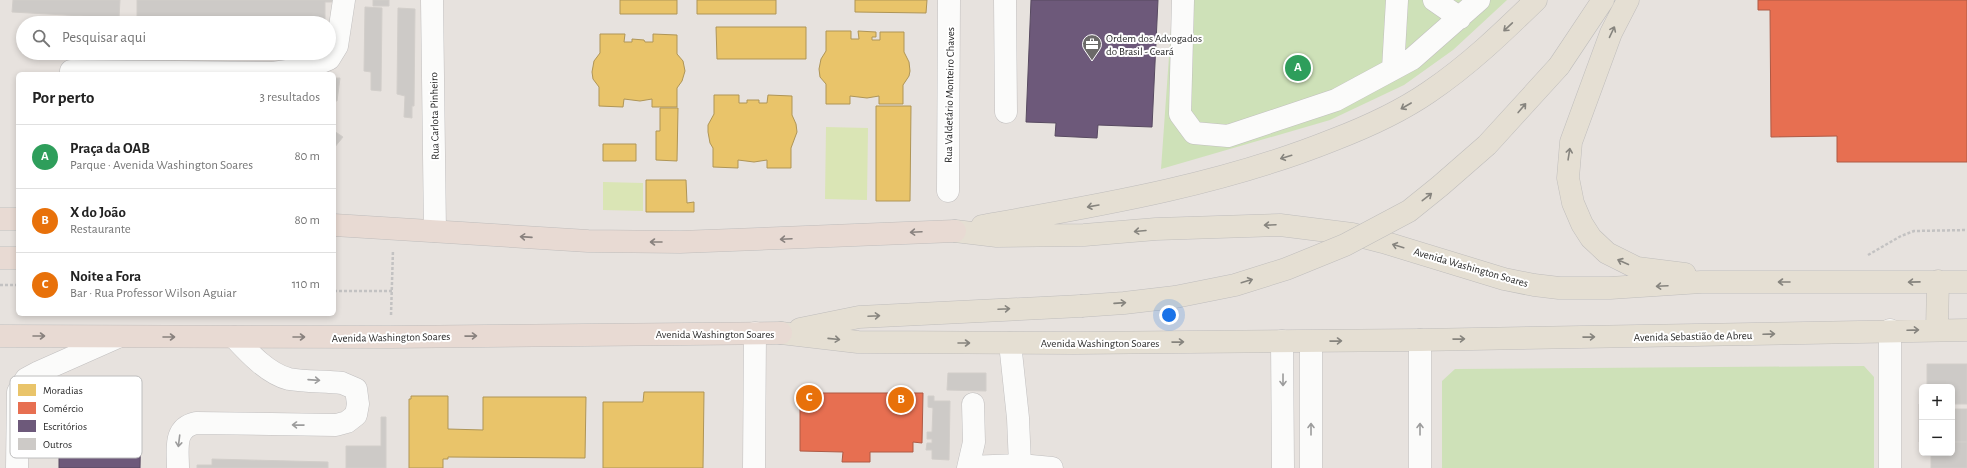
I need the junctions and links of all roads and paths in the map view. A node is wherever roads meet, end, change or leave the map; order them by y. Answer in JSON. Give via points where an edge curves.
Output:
{"nodes":[{"id":1,"x":344,"y":0,"type":"edge"},
{"id":2,"x":432,"y":0,"type":"edge"},
{"id":3,"x":949,"y":0,"type":"edge"},
{"id":4,"x":1006,"y":0,"type":"edge"},
{"id":5,"x":1397,"y":0,"type":"edge"},
{"id":6,"x":1434,"y":0,"type":"edge"},
{"id":7,"x":1479,"y":0,"type":"edge"},
{"id":8,"x":1536,"y":0,"type":"edge"},
{"id":9,"x":1603,"y":0,"type":"edge"},
{"id":10,"x":1628,"y":0,"type":"edge"},
{"id":11,"x":1186,"y":1,"type":"edge"},
{"id":12,"x":1460,"y":18,"type":"junction"},
{"id":13,"x":336,"y":48,"type":"edge"},
{"id":14,"x":327,"y":60,"type":"edge"},
{"id":15,"x":1393,"y":69,"type":"junction"},
{"id":16,"x":71,"y":71,"type":"dead end"},
{"id":17,"x":172,"y":72,"type":"edge"},
{"id":18,"x":280,"y":72,"type":"edge"},
{"id":19,"x":1006,"y":112,"type":"dead end"},
{"id":20,"x":948,"y":190,"type":"dead end"},
{"id":21,"x":336,"y":225,"type":"edge"},
{"id":22,"x":394,"y":230,"type":"junction"},
{"id":23,"x":1967,"y":230,"type":"edge"},
{"id":24,"x":435,"y":231,"type":"junction"},
{"id":25,"x":955,"y":231,"type":"junction"},
{"id":26,"x":1868,"y":255,"type":"dead end"},
{"id":27,"x":0,"y":258,"type":"edge"},
{"id":28,"x":16,"y":258,"type":"edge"},
{"id":29,"x":1938,"y":281,"type":"junction"},
{"id":30,"x":1701,"y":282,"type":"junction"},
{"id":31,"x":1967,"y":282,"type":"edge"},
{"id":32,"x":0,"y":285,"type":"edge"},
{"id":33,"x":16,"y":285,"type":"edge"},
{"id":34,"x":336,"y":290,"type":"edge"},
{"id":35,"x":392,"y":291,"type":"junction"},
{"id":36,"x":1937,"y":329,"type":"junction"},
{"id":37,"x":1890,"y":330,"type":"junction"},
{"id":38,"x":1967,"y":330,"type":"edge"},
{"id":39,"x":755,"y":333,"type":"junction"},
{"id":40,"x":781,"y":333,"type":"junction"},
{"id":41,"x":0,"y":336,"type":"edge"},
{"id":42,"x":118,"y":337,"type":"junction"},
{"id":43,"x":234,"y":337,"type":"junction"},
{"id":44,"x":390,"y":337,"type":"junction"},
{"id":45,"x":1420,"y":340,"type":"junction"},
{"id":46,"x":1282,"y":341,"type":"junction"},
{"id":47,"x":1311,"y":342,"type":"junction"},
{"id":48,"x":1010,"y":343,"type":"junction"},
{"id":49,"x":32,"y":376,"type":"edge"},
{"id":50,"x":974,"y":404,"type":"dead end"},
{"id":51,"x":17,"y":458,"type":"edge"},
{"id":52,"x":1020,"y":465,"type":"junction"},
{"id":53,"x":969,"y":467,"type":"edge"},
{"id":54,"x":17,"y":468,"type":"edge"},
{"id":55,"x":178,"y":468,"type":"edge"},
{"id":56,"x":754,"y":468,"type":"edge"},
{"id":57,"x":1052,"y":468,"type":"edge"},
{"id":58,"x":1284,"y":468,"type":"edge"},
{"id":59,"x":1311,"y":468,"type":"edge"},
{"id":60,"x":1420,"y":468,"type":"edge"},
{"id":61,"x":1890,"y":468,"type":"edge"}],
"edges":[{"from":1,"to":13,"type":"street"},
{"from":2,"to":24,"type":"street","name":"Rua Carlota Pinheiro"},
{"from":3,"to":20,"type":"street","name":"Rua Valdetário Monteiro Chaves"},
{"from":4,"to":19,"type":"street"},
{"from":5,"to":15,"type":"street"},
{"from":6,"to":12,"type":"street"},
{"from":7,"to":12,"type":"street"},
{"from":8,"to":25,"type":"main road","name":"Avenida Washington Soares","one_way":true,"via":[[1478,56],[1429,92],[1373,124],[1301,153],[1237,173],[1167,190]]},
{"from":40,"to":9,"type":"main road","name":"Avenida Washington Soares","one_way":true,"bridge":true,"via":[[859,317],[1081,306],[1146,300],[1235,285],[1286,269],[1359,238],[1409,211],[1468,163],[1506,126],[1559,66]]},
{"from":30,"to":10,"type":"main road","one_way":true,"via":[[1676,272],[1637,268],[1607,253],[1591,238],[1573,203],[1568,178],[1571,142],[1611,33]]},
{"from":11,"to":15,"type":"street","via":[[1180,114],[1194,133],[1228,136],[1336,100]]},
{"from":12,"to":15,"type":"street","via":[[1412,59]]},
{"from":14,"to":18,"type":"street","via":[[308,68]]},
{"from":16,"to":17,"type":"street"},
{"from":21,"to":22,"type":"highway","name":"Avenida Washington Soares"},
{"from":22,"to":24,"type":"highway","name":"Avenida Washington Soares"},
{"from":22,"to":35,"type":"path"},
{"from":23,"to":26,"type":"path","via":[[1914,231]]},
{"from":25,"to":24,"type":"highway","name":"Avenida Washington Soares","one_way":true,"via":[[680,242],[588,242]]},
{"from":30,"to":25,"type":"main road","name":"Avenida Washington Soares","one_way":true,"via":[[1610,288],[1559,288],[1534,285],[1504,279],[1352,234],[1280,224],[1084,235],[997,236]]},
{"from":27,"to":28,"type":"highway"},
{"from":29,"to":30,"type":"main road","one_way":true},
{"from":29,"to":31,"type":"main road"},
{"from":29,"to":36,"type":"main road"},
{"from":32,"to":33,"type":"path"},
{"from":34,"to":35,"type":"path"},
{"from":35,"to":44,"type":"path"},
{"from":37,"to":36,"type":"main road","name":"Avenida Sebastião de Abreu","one_way":true},
{"from":36,"to":38,"type":"main road","name":"Avenida Sebastião de Abreu"},
{"from":45,"to":37,"type":"main road","name":"Avenida Sebastião de Abreu","one_way":true,"via":[[1730,336]]},
{"from":37,"to":61,"type":"street"},
{"from":39,"to":40,"type":"highway","name":"Avenida Washington Soares"},
{"from":44,"to":39,"type":"highway","name":"Avenida Washington Soares","one_way":true},
{"from":39,"to":56,"type":"street"},
{"from":40,"to":48,"type":"main road","name":"Avenida Washington Soares","one_way":true,"via":[[858,342]]},
{"from":41,"to":42,"type":"highway","name":"Avenida Washington Soares","one_way":true},
{"from":42,"to":43,"type":"highway","name":"Avenida Washington Soares","one_way":true},
{"from":42,"to":49,"type":"street"},
{"from":43,"to":44,"type":"highway","name":"Avenida Washington Soares","one_way":true},
{"from":43,"to":55,"type":"street","one_way":true,"via":[[278,374],[289,379],[350,385],[356,389],[358,396],[356,415],[347,422],[336,425],[187,425],[181,431],[178,440]]},
{"from":47,"to":45,"type":"main road","name":"Avenida Washington Soares","one_way":true},
{"from":60,"to":45,"type":"street","one_way":true},
{"from":46,"to":47,"type":"main road","name":"Avenida Washington Soares"},
{"from":48,"to":46,"type":"main road","name":"Avenida Washington Soares","one_way":true},
{"from":46,"to":58,"type":"street","one_way":true},
{"from":59,"to":47,"type":"street","one_way":true},
{"from":48,"to":52,"type":"street"},
{"from":50,"to":53,"type":"street","via":[[974,442]]},
{"from":51,"to":54,"type":"street"},
{"from":52,"to":53,"type":"street"},
{"from":52,"to":57,"type":"street"}]}
